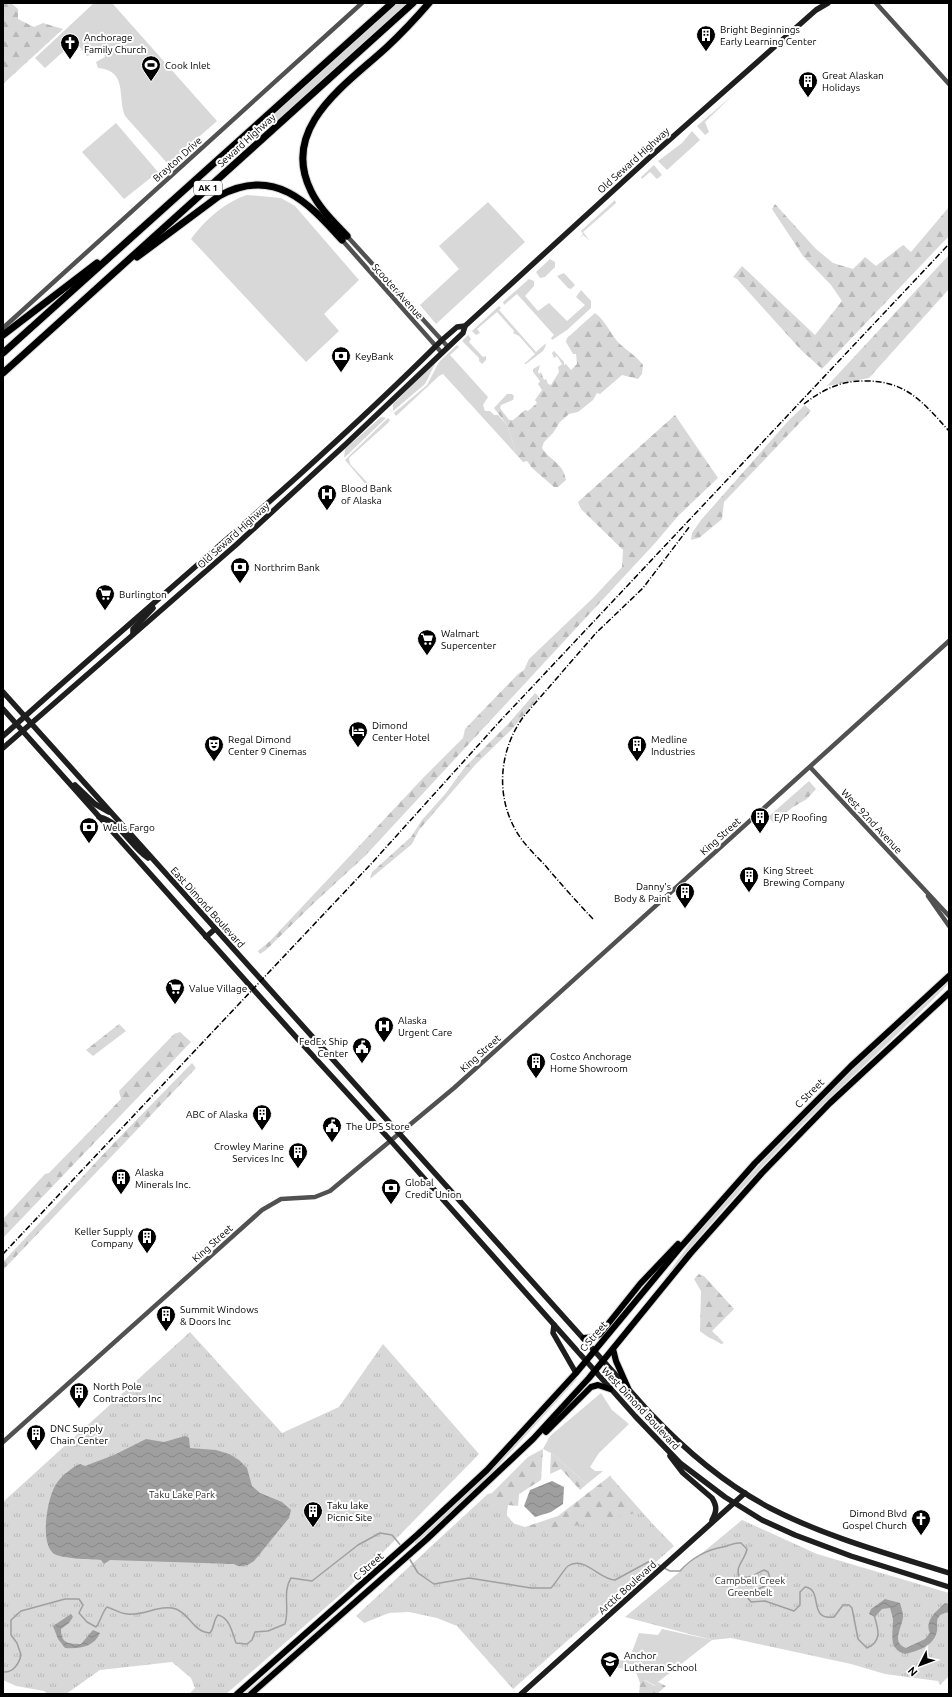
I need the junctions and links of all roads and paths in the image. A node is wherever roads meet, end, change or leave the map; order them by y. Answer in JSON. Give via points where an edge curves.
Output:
{"nodes":[{"id":1,"x":362,"y":3,"type":"edge"},
{"id":2,"x":392,"y":3,"type":"edge"},
{"id":3,"x":413,"y":3,"type":"edge"},
{"id":4,"x":429,"y":3,"type":"edge"},
{"id":5,"x":821,"y":3,"type":"edge"},
{"id":6,"x":828,"y":3,"type":"edge"},
{"id":7,"x":876,"y":3,"type":"edge"},
{"id":8,"x":816,"y":10,"type":"junction"},
{"id":9,"x":949,"y":84,"type":"edge"},
{"id":10,"x":344,"y":238,"type":"junction"},
{"id":11,"x":127,"y":242,"type":"junction"},
{"id":12,"x":118,"y":269,"type":"junction"},
{"id":13,"x":465,"y":326,"type":"junction"},
{"id":14,"x":3,"y":328,"type":"edge"},
{"id":15,"x":3,"y":335,"type":"edge"},
{"id":16,"x":442,"y":340,"type":"junction"},
{"id":17,"x":436,"y":346,"type":"junction"},
{"id":18,"x":448,"y":347,"type":"junction"},
{"id":19,"x":28,"y":351,"type":"junction"},
{"id":20,"x":442,"y":353,"type":"junction"},
{"id":21,"x":3,"y":354,"type":"edge"},
{"id":22,"x":3,"y":373,"type":"edge"},
{"id":23,"x":3,"y":378,"type":"edge"},
{"id":24,"x":161,"y":598,"type":"junction"},
{"id":25,"x":133,"y":634,"type":"junction"},
{"id":26,"x":949,"y":641,"type":"edge"},
{"id":27,"x":3,"y":692,"type":"edge"},
{"id":28,"x":3,"y":709,"type":"edge"},
{"id":29,"x":25,"y":716,"type":"junction"},
{"id":30,"x":31,"y":723,"type":"junction"},
{"id":31,"x":16,"y":724,"type":"junction"},
{"id":32,"x":22,"y":731,"type":"junction"},
{"id":33,"x":3,"y":736,"type":"edge"},
{"id":34,"x":3,"y":748,"type":"edge"},
{"id":35,"x":810,"y":767,"type":"junction"},
{"id":36,"x":58,"y":771,"type":"junction"},
{"id":37,"x":113,"y":814,"type":"junction"},
{"id":38,"x":99,"y":817,"type":"junction"},
{"id":39,"x":157,"y":864,"type":"junction"},
{"id":40,"x":921,"y":887,"type":"junction"},
{"id":41,"x":949,"y":916,"type":"edge"},
{"id":42,"x":949,"y":926,"type":"edge"},
{"id":43,"x":215,"y":929,"type":"junction"},
{"id":44,"x":206,"y":937,"type":"junction"},
{"id":45,"x":949,"y":976,"type":"edge"},
{"id":46,"x":949,"y":993,"type":"edge"},
{"id":47,"x":399,"y":1134,"type":"junction"},
{"id":48,"x":391,"y":1141,"type":"junction"},
{"id":49,"x":695,"y":1230,"type":"junction"},
{"id":50,"x":554,"y":1325,"type":"junction"},
{"id":51,"x":584,"y":1338,"type":"junction"},
{"id":52,"x":613,"y":1349,"type":"junction"},
{"id":53,"x":595,"y":1351,"type":"junction"},
{"id":54,"x":604,"y":1360,"type":"junction"},
{"id":55,"x":586,"y":1361,"type":"junction"},
{"id":56,"x":594,"y":1371,"type":"junction"},
{"id":57,"x":576,"y":1373,"type":"junction"},
{"id":58,"x":628,"y":1388,"type":"junction"},
{"id":59,"x":610,"y":1389,"type":"junction"},
{"id":60,"x":3,"y":1442,"type":"edge"},
{"id":61,"x":659,"y":1442,"type":"junction"},
{"id":62,"x":520,"y":1453,"type":"junction"},
{"id":63,"x":745,"y":1493,"type":"junction"},
{"id":64,"x":733,"y":1503,"type":"junction"},
{"id":65,"x":710,"y":1523,"type":"junction"},
{"id":66,"x":949,"y":1573,"type":"edge"},
{"id":67,"x":949,"y":1587,"type":"edge"},
{"id":68,"x":237,"y":1694,"type":"edge"},
{"id":69,"x":251,"y":1694,"type":"edge"},
{"id":70,"x":521,"y":1694,"type":"edge"}],
"edges":[{"from":1,"to":14,"type":"street","name":"Brayton Drive"},
{"from":2,"to":11,"type":"highway","name":"Seward Highway","number":"AK 1"},
{"from":3,"to":12,"type":"highway","name":"Seward Highway","number":"AK 1"},
{"from":4,"to":10,"type":"highway","via":[[399,35],[327,102],[314,118],[308,132],[303,158],[310,189]]},
{"from":5,"to":8,"type":"main road","name":"Old Seward Highway"},
{"from":6,"to":8,"type":"main road","name":"Old Seward Highway"},
{"from":7,"to":9,"type":"street"},
{"from":8,"to":13,"type":"main road","name":"Old Seward Highway","via":[[644,162]]},
{"from":10,"to":12,"type":"highway","via":[[293,193],[268,186],[246,187],[225,193],[211,201]]},
{"from":10,"to":16,"type":"street","name":"Scooter Avenue"},
{"from":10,"to":17,"type":"street","name":"Scooter Avenue"},
{"from":11,"to":15,"type":"highway"},
{"from":11,"to":21,"type":"highway","name":"Seward Highway","number":"AK 1"},
{"from":12,"to":19,"type":"highway","name":"Seward Highway","number":"AK 1"},
{"from":13,"to":16,"type":"main road","name":"Old Seward Highway","via":[[457,327]]},
{"from":13,"to":18,"type":"main road","name":"Old Seward Highway","via":[[463,333]]},
{"from":16,"to":17,"type":"main road","name":"Old Seward Highway"},
{"from":16,"to":18,"type":"street","name":"Scooter Avenue"},
{"from":17,"to":20,"type":"street","name":"Scooter Avenue"},
{"from":17,"to":24,"type":"main road","name":"Old Seward Highway","via":[[316,460]]},
{"from":18,"to":20,"type":"main road","name":"Old Seward Highway"},
{"from":19,"to":22,"type":"highway","name":"Seward Highway","number":"AK 1"},
{"from":19,"to":23,"type":"highway"},
{"from":20,"to":25,"type":"main road","name":"Old Seward Highway","via":[[261,522]]},
{"from":24,"to":25,"type":"main road","via":[[134,628]]},
{"from":24,"to":29,"type":"main road","name":"Old Seward Highway"},
{"from":25,"to":30,"type":"main road","name":"Old Seward Highway"},
{"from":26,"to":35,"type":"street","name":"King Street"},
{"from":27,"to":29,"type":"main road","name":"East Dimond Boulevard"},
{"from":28,"to":31,"type":"main road"},
{"from":29,"to":30,"type":"main road","name":"East Dimond Boulevard"},
{"from":29,"to":31,"type":"main road","name":"Old Seward Highway"},
{"from":30,"to":32,"type":"main road","name":"Old Seward Highway"},
{"from":30,"to":37,"type":"main road","name":"East Dimond Boulevard"},
{"from":31,"to":32,"type":"main road"},
{"from":31,"to":33,"type":"main road","name":"Old Seward Highway"},
{"from":32,"to":34,"type":"main road","name":"Old Seward Highway"},
{"from":32,"to":36,"type":"main road"},
{"from":35,"to":40,"type":"street","name":"West 92nd Avenue"},
{"from":35,"to":47,"type":"street","name":"King Street","via":[[460,1083]]},
{"from":36,"to":37,"type":"main road","via":[[95,804]]},
{"from":36,"to":38,"type":"main road"},
{"from":37,"to":39,"type":"main road","name":"East Dimond Boulevard"},
{"from":38,"to":39,"type":"main road","via":[[109,819],[134,847]]},
{"from":38,"to":44,"type":"main road"},
{"from":39,"to":43,"type":"main road","name":"East Dimond Boulevard"},
{"from":40,"to":41,"type":"street","name":"West 92nd Avenue"},
{"from":40,"to":42,"type":"street","name":"West 92nd Avenue"},
{"from":43,"to":44,"type":"main road"},
{"from":43,"to":47,"type":"main road","name":"East Dimond Boulevard"},
{"from":44,"to":48,"type":"main road"},
{"from":45,"to":49,"type":"main road","name":"C Street","via":[[816,1100]]},
{"from":46,"to":52,"type":"main road","name":"C Street","via":[[867,1068],[781,1153],[690,1254]]},
{"from":47,"to":48,"type":"street","name":"King Street"},
{"from":47,"to":51,"type":"main road","name":"West Dimond Boulevard"},
{"from":48,"to":50,"type":"main road","name":"West Dimond Boulevard"},
{"from":48,"to":60,"type":"street","name":"King Street","via":[[326,1194],[281,1199],[262,1210]]},
{"from":49,"to":51,"type":"main road","via":[[666,1255],[600,1334]]},
{"from":49,"to":53,"type":"main road","name":"C Street"},
{"from":50,"to":55,"type":"main road","name":"West Dimond Boulevard"},
{"from":50,"to":57,"type":"main road","via":[[553,1333]]},
{"from":51,"to":53,"type":"main road","name":"West Dimond Boulevard"},
{"from":52,"to":54,"type":"main road","name":"C Street"},
{"from":52,"to":58,"type":"main road"},
{"from":53,"to":54,"type":"main road","name":"West Dimond Boulevard"},
{"from":53,"to":55,"type":"main road","name":"C Street"},
{"from":54,"to":56,"type":"main road","name":"C Street"},
{"from":54,"to":58,"type":"main road","name":"West Dimond Boulevard"},
{"from":55,"to":56,"type":"main road","name":"West Dimond Boulevard"},
{"from":55,"to":57,"type":"main road","name":"C Street"},
{"from":56,"to":59,"type":"main road","name":"West Dimond Boulevard"},
{"from":56,"to":62,"type":"main road","name":"C Street"},
{"from":57,"to":68,"type":"main road","name":"C Street","via":[[487,1470]]},
{"from":58,"to":63,"type":"main road","name":"West Dimond Boulevard","via":[[688,1449]]},
{"from":59,"to":61,"type":"main road","name":"West Dimond Boulevard"},
{"from":59,"to":62,"type":"main road","via":[[598,1385],[591,1387],[536,1442]]},
{"from":61,"to":64,"type":"main road","name":"West Dimond Boulevard","via":[[691,1472]]},
{"from":61,"to":65,"type":"main road","via":[[683,1472],[712,1498],[716,1512]]},
{"from":62,"to":69,"type":"main road","name":"C Street"},
{"from":63,"to":64,"type":"main road","name":"Arctic Boulevard"},
{"from":63,"to":66,"type":"main road","name":"West Dimond Boulevard","via":[[800,1522]]},
{"from":64,"to":65,"type":"main road","name":"Arctic Boulevard"},
{"from":64,"to":67,"type":"main road","name":"West Dimond Boulevard","via":[[795,1535]]},
{"from":65,"to":70,"type":"main road","name":"Arctic Boulevard"}]}
